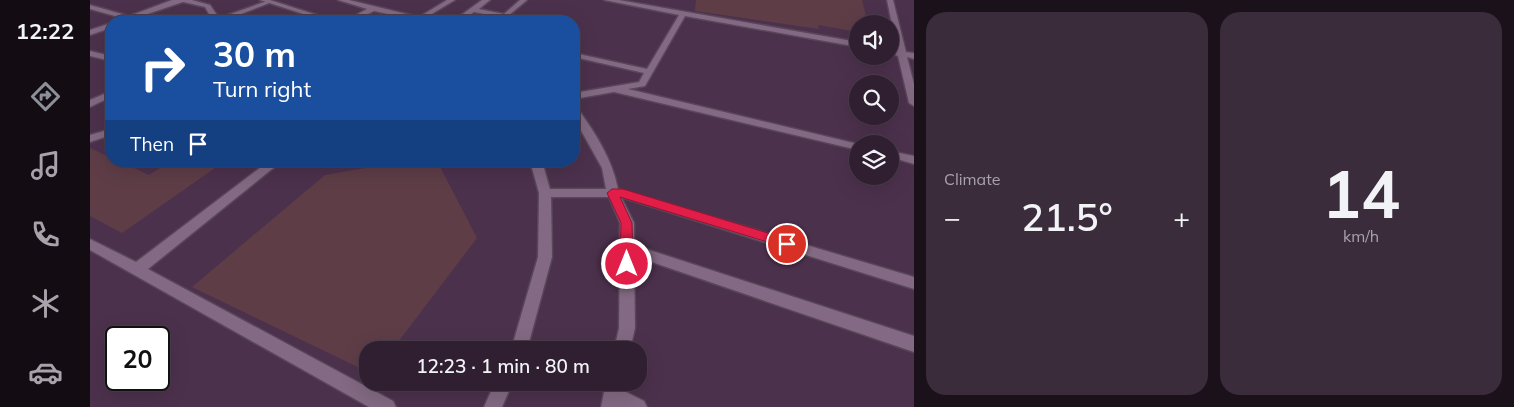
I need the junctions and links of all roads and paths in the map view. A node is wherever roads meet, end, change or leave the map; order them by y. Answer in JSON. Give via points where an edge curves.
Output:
{"nodes":[{"id":1,"x":184,"y":0,"type":"edge"},
{"id":2,"x":341,"y":0,"type":"edge"},
{"id":3,"x":452,"y":0,"type":"edge"},
{"id":4,"x":487,"y":0,"type":"edge"},
{"id":5,"x":524,"y":0,"type":"edge"},
{"id":6,"x":607,"y":0,"type":"edge"},
{"id":7,"x":890,"y":0,"type":"edge"},
{"id":8,"x":266,"y":1,"type":"edge"},
{"id":9,"x":90,"y":7,"type":"edge"},
{"id":10,"x":373,"y":9,"type":"junction"},
{"id":11,"x":473,"y":10,"type":"junction"},
{"id":12,"x":683,"y":14,"type":"junction"},
{"id":13,"x":118,"y":15,"type":"edge"},
{"id":14,"x":137,"y":15,"type":"edge"},
{"id":15,"x":214,"y":15,"type":"edge"},
{"id":16,"x":232,"y":15,"type":"edge"},
{"id":17,"x":312,"y":15,"type":"edge"},
{"id":18,"x":362,"y":15,"type":"edge"},
{"id":19,"x":401,"y":15,"type":"edge"},
{"id":20,"x":430,"y":15,"type":"edge"},
{"id":21,"x":466,"y":15,"type":"edge"},
{"id":22,"x":491,"y":15,"type":"edge"},
{"id":23,"x":506,"y":15,"type":"edge"},
{"id":24,"x":105,"y":27,"type":"edge"},
{"id":25,"x":90,"y":33,"type":"edge"},
{"id":26,"x":849,"y":44,"type":"edge"},
{"id":27,"x":90,"y":53,"type":"edge"},
{"id":28,"x":899,"y":53,"type":"edge"},
{"id":29,"x":902,"y":54,"type":"junction"},
{"id":30,"x":580,"y":56,"type":"edge"},
{"id":31,"x":914,"y":56,"type":"edge"},
{"id":32,"x":105,"y":57,"type":"edge"},
{"id":33,"x":650,"y":72,"type":"junction"},
{"id":34,"x":615,"y":89,"type":"junction"},
{"id":35,"x":580,"y":95,"type":"edge"},
{"id":36,"x":105,"y":97,"type":"edge"},
{"id":37,"x":914,"y":103,"type":"edge"},
{"id":38,"x":90,"y":104,"type":"edge"},
{"id":39,"x":580,"y":119,"type":"edge"},
{"id":40,"x":105,"y":134,"type":"edge"},
{"id":41,"x":90,"y":139,"type":"edge"},
{"id":42,"x":849,"y":145,"type":"edge"},
{"id":43,"x":899,"y":156,"type":"edge"},
{"id":44,"x":914,"y":160,"type":"edge"},
{"id":45,"x":268,"y":167,"type":"edge"},
{"id":46,"x":538,"y":167,"type":"edge"},
{"id":47,"x":545,"y":193,"type":"junction"},
{"id":48,"x":612,"y":193,"type":"junction"},
{"id":49,"x":90,"y":244,"type":"edge"},
{"id":50,"x":627,"y":248,"type":"junction"},
{"id":51,"x":137,"y":269,"type":"junction"},
{"id":52,"x":914,"y":283,"type":"edge"},
{"id":53,"x":522,"y":341,"type":"edge"},
{"id":54,"x":624,"y":341,"type":"edge"},
{"id":55,"x":914,"y":344,"type":"edge"},
{"id":56,"x":500,"y":391,"type":"edge"},
{"id":57,"x":613,"y":395,"type":"edge"},
{"id":58,"x":387,"y":407,"type":"edge"},
{"id":59,"x":493,"y":407,"type":"edge"},
{"id":60,"x":638,"y":407,"type":"edge"}],
"edges":[{"from":1,"to":14,"type":"street"},
{"from":1,"to":15,"type":"street","via":[[208,6]]},
{"from":2,"to":10,"type":"street"},
{"from":3,"to":20,"type":"street"},
{"from":4,"to":11,"type":"street"},
{"from":5,"to":23,"type":"street"},
{"from":6,"to":12,"type":"street"},
{"from":7,"to":29,"type":"street"},
{"from":8,"to":16,"type":"street"},
{"from":8,"to":17,"type":"street"},
{"from":9,"to":13,"type":"street"},
{"from":10,"to":18,"type":"street"},
{"from":10,"to":19,"type":"street"},
{"from":11,"to":21,"type":"street"},
{"from":11,"to":22,"type":"street"},
{"from":12,"to":26,"type":"street"},
{"from":12,"to":33,"type":"street"},
{"from":24,"to":25,"type":"street"},
{"from":27,"to":32,"type":"street"},
{"from":28,"to":29,"type":"street"},
{"from":29,"to":31,"type":"street"},
{"from":29,"to":37,"type":"street"},
{"from":30,"to":33,"type":"street"},
{"from":33,"to":34,"type":"street","via":[[642,84]]},
{"from":34,"to":35,"type":"street"},
{"from":34,"to":42,"type":"street"},
{"from":36,"to":38,"type":"street"},
{"from":39,"to":48,"type":"street","via":[[608,168]]},
{"from":40,"to":41,"type":"street"},
{"from":43,"to":44,"type":"street"},
{"from":45,"to":51,"type":"street"},
{"from":46,"to":47,"type":"street"},
{"from":47,"to":48,"type":"street"},
{"from":47,"to":53,"type":"street","via":[[545,257]]},
{"from":48,"to":50,"type":"street","via":[[626,223]]},
{"from":48,"to":52,"type":"street","via":[[623,193]]},
{"from":49,"to":51,"type":"street"},
{"from":50,"to":54,"type":"street","via":[[627,328]]},
{"from":50,"to":55,"type":"street"},
{"from":51,"to":58,"type":"street"},
{"from":56,"to":59,"type":"street"},
{"from":57,"to":60,"type":"street"}]}
